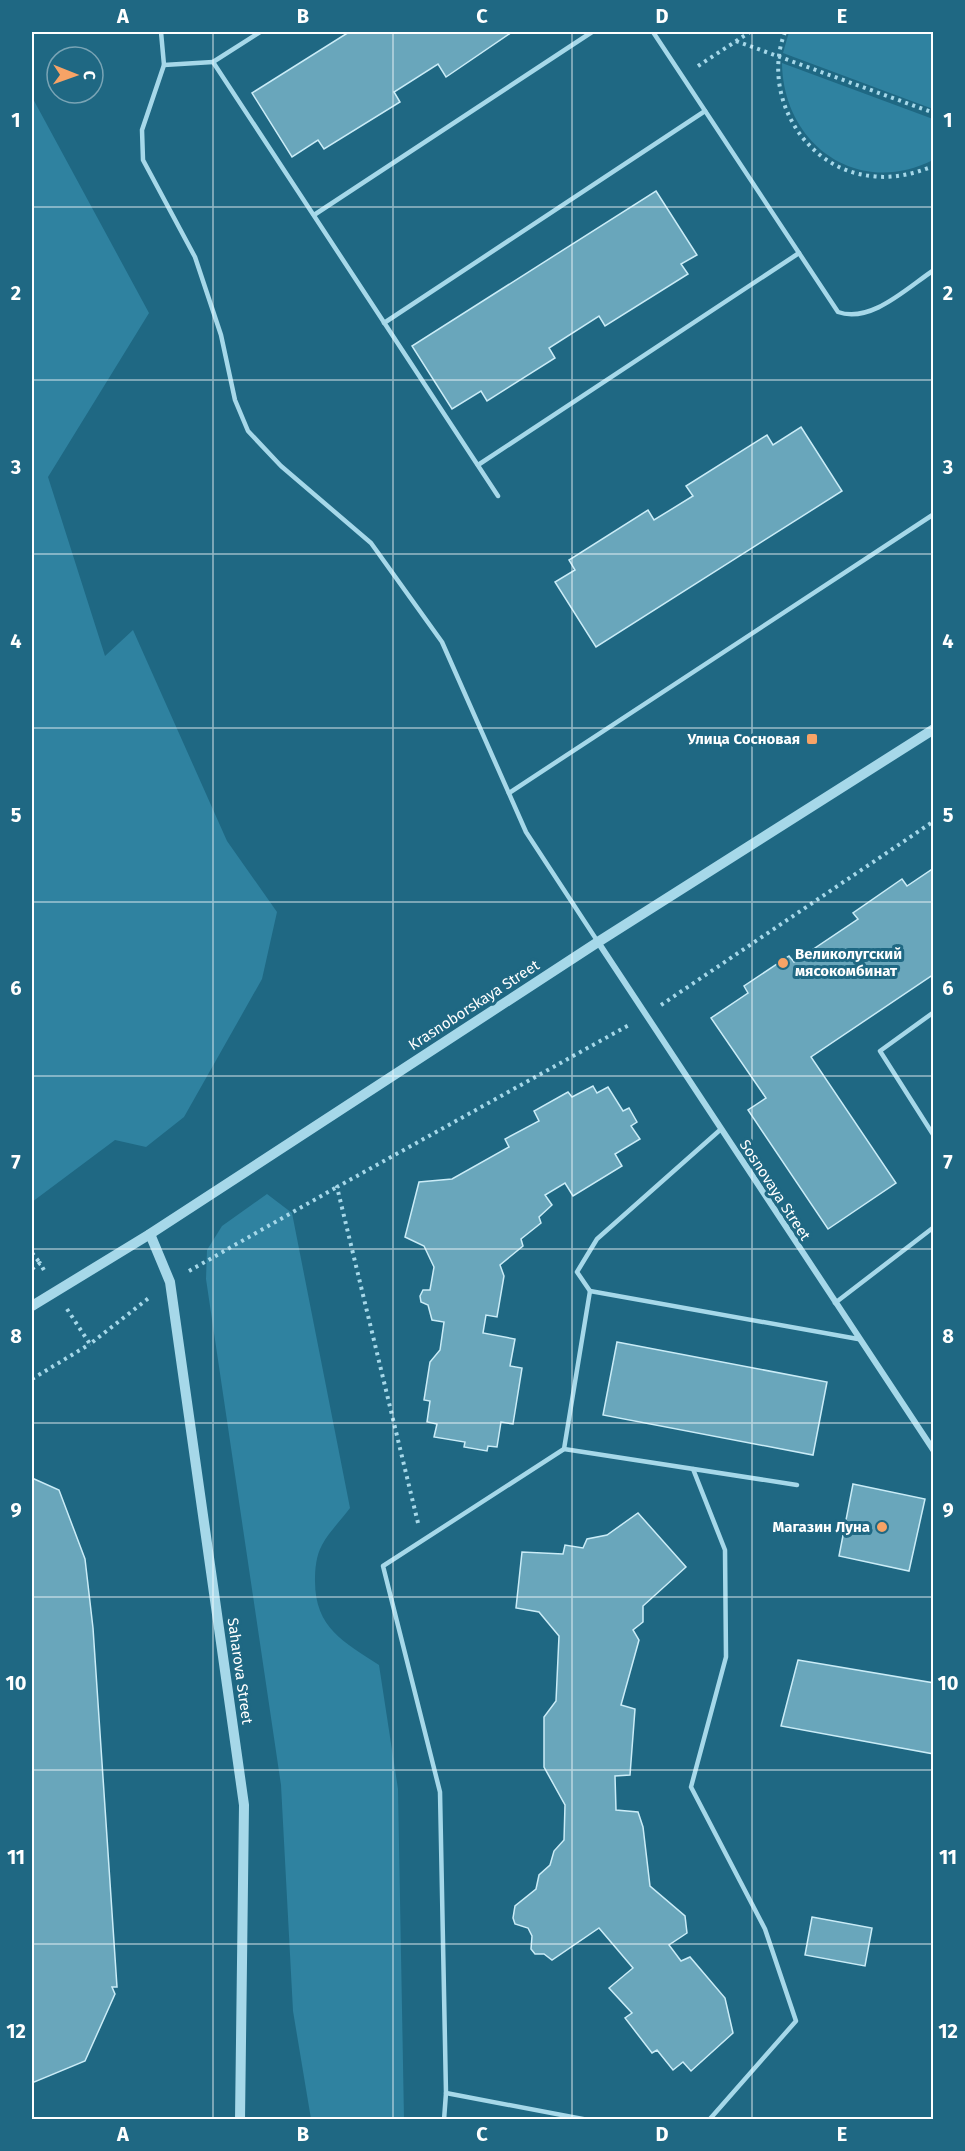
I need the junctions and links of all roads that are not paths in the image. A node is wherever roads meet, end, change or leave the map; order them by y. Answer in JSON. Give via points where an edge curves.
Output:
{"nodes":[{"id":1,"x":161,"y":32,"type":"edge"},
{"id":2,"x":260,"y":32,"type":"edge"},
{"id":3,"x":580,"y":32,"type":"edge"},
{"id":4,"x":592,"y":32,"type":"edge"},
{"id":5,"x":653,"y":32,"type":"edge"},
{"id":6,"x":584,"y":37,"type":"junction"},
{"id":7,"x":213,"y":62,"type":"junction"},
{"id":8,"x":164,"y":65,"type":"junction"},
{"id":9,"x":705,"y":111,"type":"junction"},
{"id":10,"x":314,"y":215,"type":"junction"},
{"id":11,"x":799,"y":253,"type":"junction"},
{"id":12,"x":933,"y":270,"type":"edge"},
{"id":13,"x":384,"y":323,"type":"junction"},
{"id":14,"x":478,"y":465,"type":"junction"},
{"id":15,"x":498,"y":496,"type":"dead end"},
{"id":16,"x":933,"y":514,"type":"edge"},
{"id":17,"x":933,"y":729,"type":"edge"},
{"id":18,"x":509,"y":793,"type":"junction"},
{"id":19,"x":598,"y":942,"type":"junction"},
{"id":20,"x":933,"y":1012,"type":"edge"},
{"id":21,"x":720,"y":1130,"type":"junction"},
{"id":22,"x":933,"y":1136,"type":"edge"},
{"id":23,"x":933,"y":1227,"type":"edge"},
{"id":24,"x":150,"y":1234,"type":"junction"},
{"id":25,"x":590,"y":1292,"type":"junction"},
{"id":26,"x":834,"y":1303,"type":"junction"},
{"id":27,"x":32,"y":1306,"type":"edge"},
{"id":28,"x":858,"y":1340,"type":"junction"},
{"id":29,"x":564,"y":1449,"type":"junction"},
{"id":30,"x":933,"y":1451,"type":"edge"},
{"id":31,"x":693,"y":1469,"type":"junction"},
{"id":32,"x":797,"y":1485,"type":"dead end"},
{"id":33,"x":446,"y":2093,"type":"junction"},
{"id":34,"x":240,"y":2120,"type":"edge"},
{"id":35,"x":444,"y":2120,"type":"edge"},
{"id":36,"x":588,"y":2120,"type":"edge"},
{"id":37,"x":709,"y":2120,"type":"edge"}],
"edges":[{"from":1,"to":8,"type":"lane"},
{"from":2,"to":7,"type":"lane"},
{"from":3,"to":6,"type":"lane"},
{"from":4,"to":6,"type":"lane"},
{"from":5,"to":9,"type":"lane"},
{"from":6,"to":10,"type":"lane"},
{"from":7,"to":8,"type":"lane"},
{"from":7,"to":10,"type":"lane"},
{"from":8,"to":18,"type":"lane","via":[[142,130],[143,160],[195,257],[221,335],[235,400],[248,431],[281,466],[371,543],[442,642]]},
{"from":9,"to":11,"type":"lane"},
{"from":9,"to":13,"type":"lane"},
{"from":10,"to":13,"type":"lane"},
{"from":11,"to":12,"type":"lane","via":[[838,312],[848,315],[873,310]]},
{"from":11,"to":14,"type":"lane"},
{"from":13,"to":14,"type":"lane"},
{"from":14,"to":15,"type":"lane"},
{"from":16,"to":18,"type":"lane"},
{"from":17,"to":19,"type":"street","name":"Krasnoborskaya Street"},
{"from":18,"to":19,"type":"lane","via":[[526,832]]},
{"from":19,"to":21,"type":"street","name":"Sosnovaya Street"},
{"from":19,"to":24,"type":"street","name":"Krasnoborskaya Street"},
{"from":20,"to":22,"type":"lane","via":[[880,1051]]},
{"from":21,"to":25,"type":"lane","via":[[597,1239],[577,1272]]},
{"from":21,"to":26,"type":"street","name":"Sosnovaya Street"},
{"from":23,"to":26,"type":"lane"},
{"from":24,"to":27,"type":"street","name":"Krasnoborskaya Street"},
{"from":24,"to":34,"type":"street","name":"Saharova Street","via":[[170,1282],[244,1804]]},
{"from":25,"to":28,"type":"lane"},
{"from":25,"to":29,"type":"lane"},
{"from":26,"to":28,"type":"street","name":"Sosnovaya Street"},
{"from":28,"to":30,"type":"street","name":"Sosnovaya Street"},
{"from":29,"to":31,"type":"lane"},
{"from":29,"to":33,"type":"lane","via":[[382,1566],[440,1792]]},
{"from":31,"to":32,"type":"lane"},
{"from":31,"to":37,"type":"lane","via":[[725,1550],[726,1657],[691,1787],[765,1929],[796,2021]]},
{"from":33,"to":35,"type":"lane"},
{"from":33,"to":36,"type":"lane"}]}
